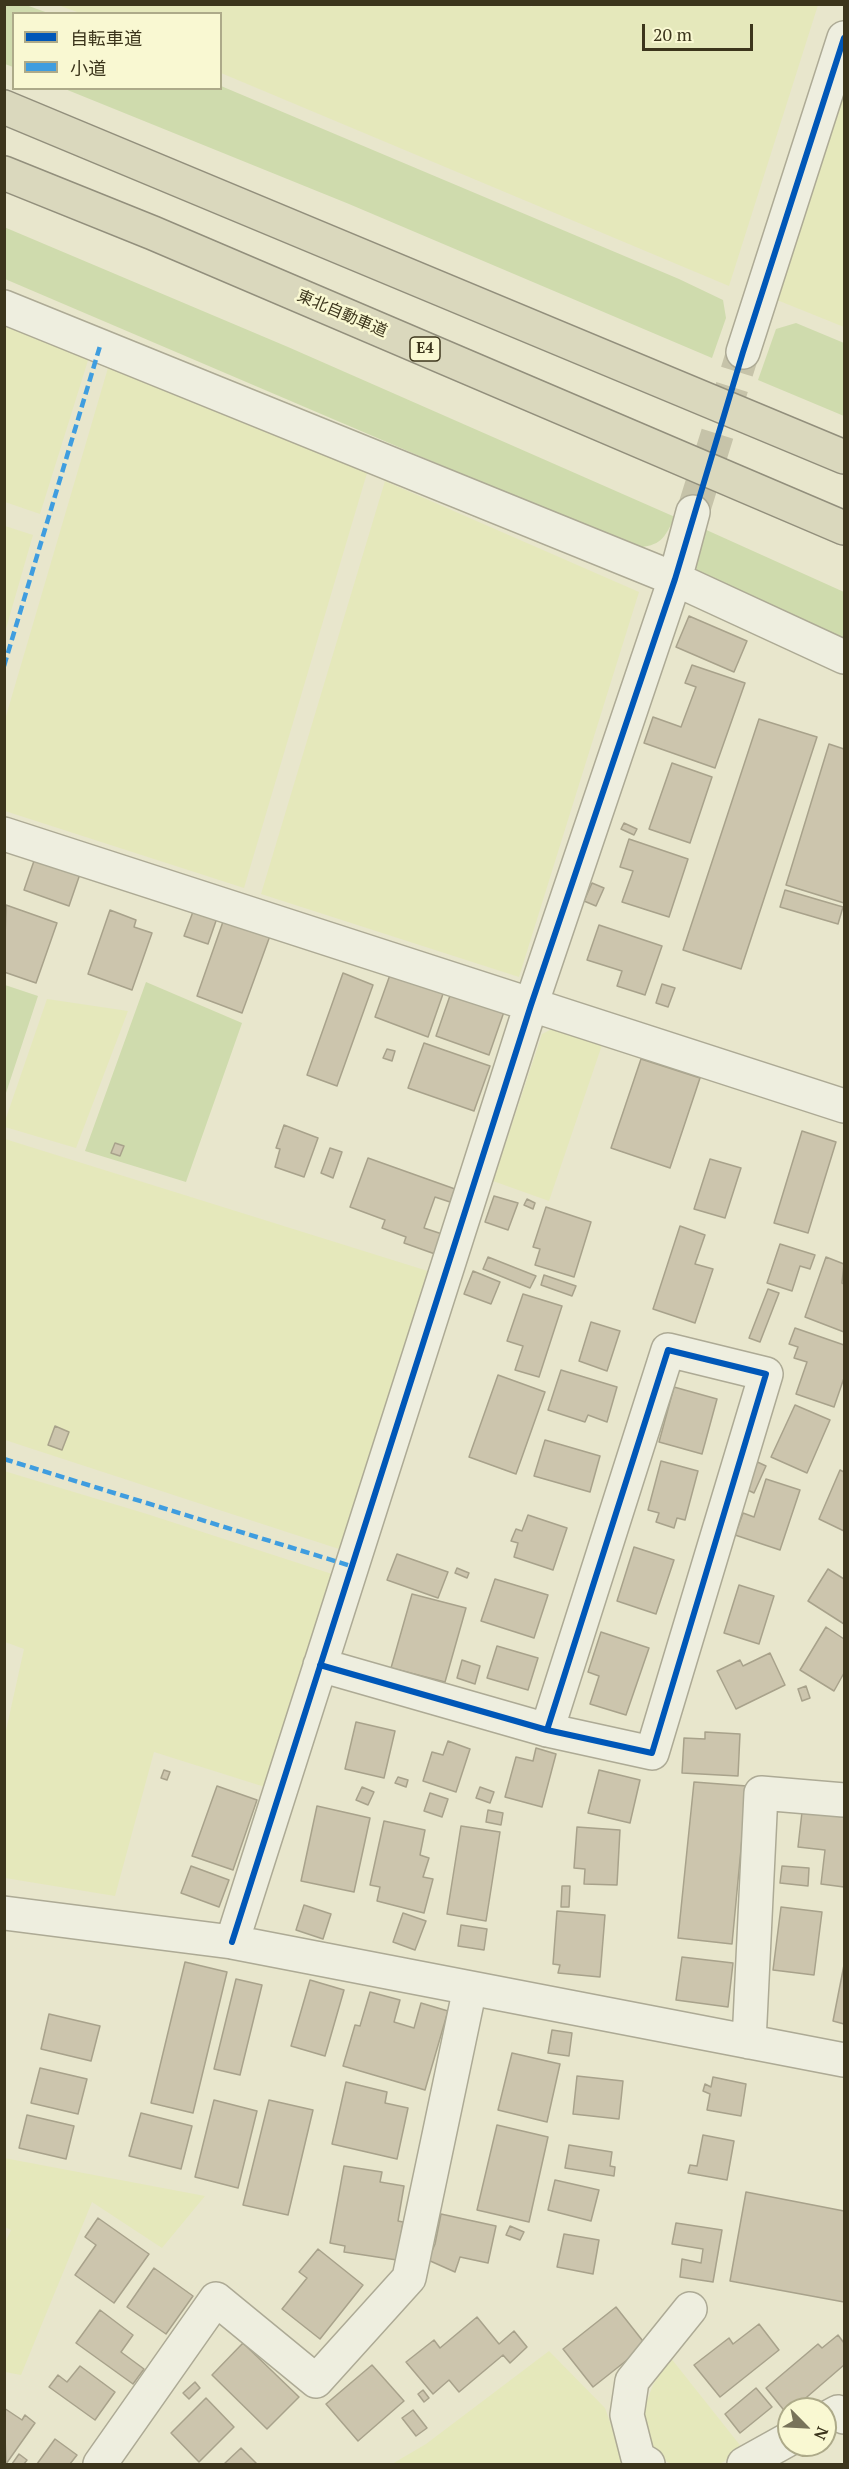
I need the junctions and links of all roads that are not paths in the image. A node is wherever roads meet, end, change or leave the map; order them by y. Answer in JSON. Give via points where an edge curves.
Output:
{"nodes":[{"id":1,"x":844,"y":38,"type":"edge"},
{"id":2,"x":4,"y":107,"type":"edge"},
{"id":3,"x":4,"y":173,"type":"edge"},
{"id":4,"x":4,"y":307,"type":"edge"},
{"id":5,"x":743,"y":352,"type":"tunnel mouth"},
{"id":6,"x":844,"y":457,"type":"edge"},
{"id":7,"x":693,"y":512,"type":"tunnel mouth"},
{"id":8,"x":844,"y":528,"type":"edge"},
{"id":9,"x":675,"y":579,"type":"junction"},
{"id":10,"x":844,"y":657,"type":"edge"},
{"id":11,"x":4,"y":834,"type":"edge"},
{"id":12,"x":531,"y":1005,"type":"junction"},
{"id":13,"x":844,"y":1106,"type":"edge"},
{"id":14,"x":320,"y":1665,"type":"junction"},
{"id":15,"x":547,"y":1730,"type":"junction"},
{"id":16,"x":844,"y":1800,"type":"edge"},
{"id":17,"x":4,"y":1913,"type":"edge"},
{"id":18,"x":232,"y":1942,"type":"junction"},
{"id":19,"x":470,"y":1988,"type":"junction"},
{"id":20,"x":749,"y":2042,"type":"junction"},
{"id":21,"x":844,"y":2061,"type":"edge"},
{"id":22,"x":690,"y":2309,"type":"dead end"},
{"id":23,"x":777,"y":2446,"type":"edge"},
{"id":24,"x":100,"y":2464,"type":"edge"},
{"id":25,"x":648,"y":2464,"type":"edge"},
{"id":26,"x":744,"y":2464,"type":"edge"}],
"edges":[{"from":1,"to":5,"type":"street"},
{"from":2,"to":6,"type":"highway"},
{"from":3,"to":8,"type":"highway","name":"東北自動車道","number":"E4"},
{"from":4,"to":9,"type":"street"},
{"from":7,"to":9,"type":"street"},
{"from":9,"to":10,"type":"street"},
{"from":9,"to":12,"type":"street"},
{"from":11,"to":12,"type":"street"},
{"from":12,"to":13,"type":"street"},
{"from":12,"to":14,"type":"street"},
{"from":14,"to":15,"type":"street"},
{"from":14,"to":18,"type":"street"},
{"from":15,"to":15,"type":"street","via":[[652,1753],[766,1374],[668,1350]]},
{"from":16,"to":20,"type":"street","via":[[761,1793]]},
{"from":17,"to":18,"type":"street"},
{"from":18,"to":19,"type":"street"},
{"from":19,"to":20,"type":"street"},
{"from":19,"to":24,"type":"street","via":[[409,2278],[316,2381],[216,2299]]},
{"from":20,"to":21,"type":"street"},
{"from":22,"to":25,"type":"street","via":[[632,2381],[627,2415],[638,2458]]},
{"from":23,"to":26,"type":"street"}]}
